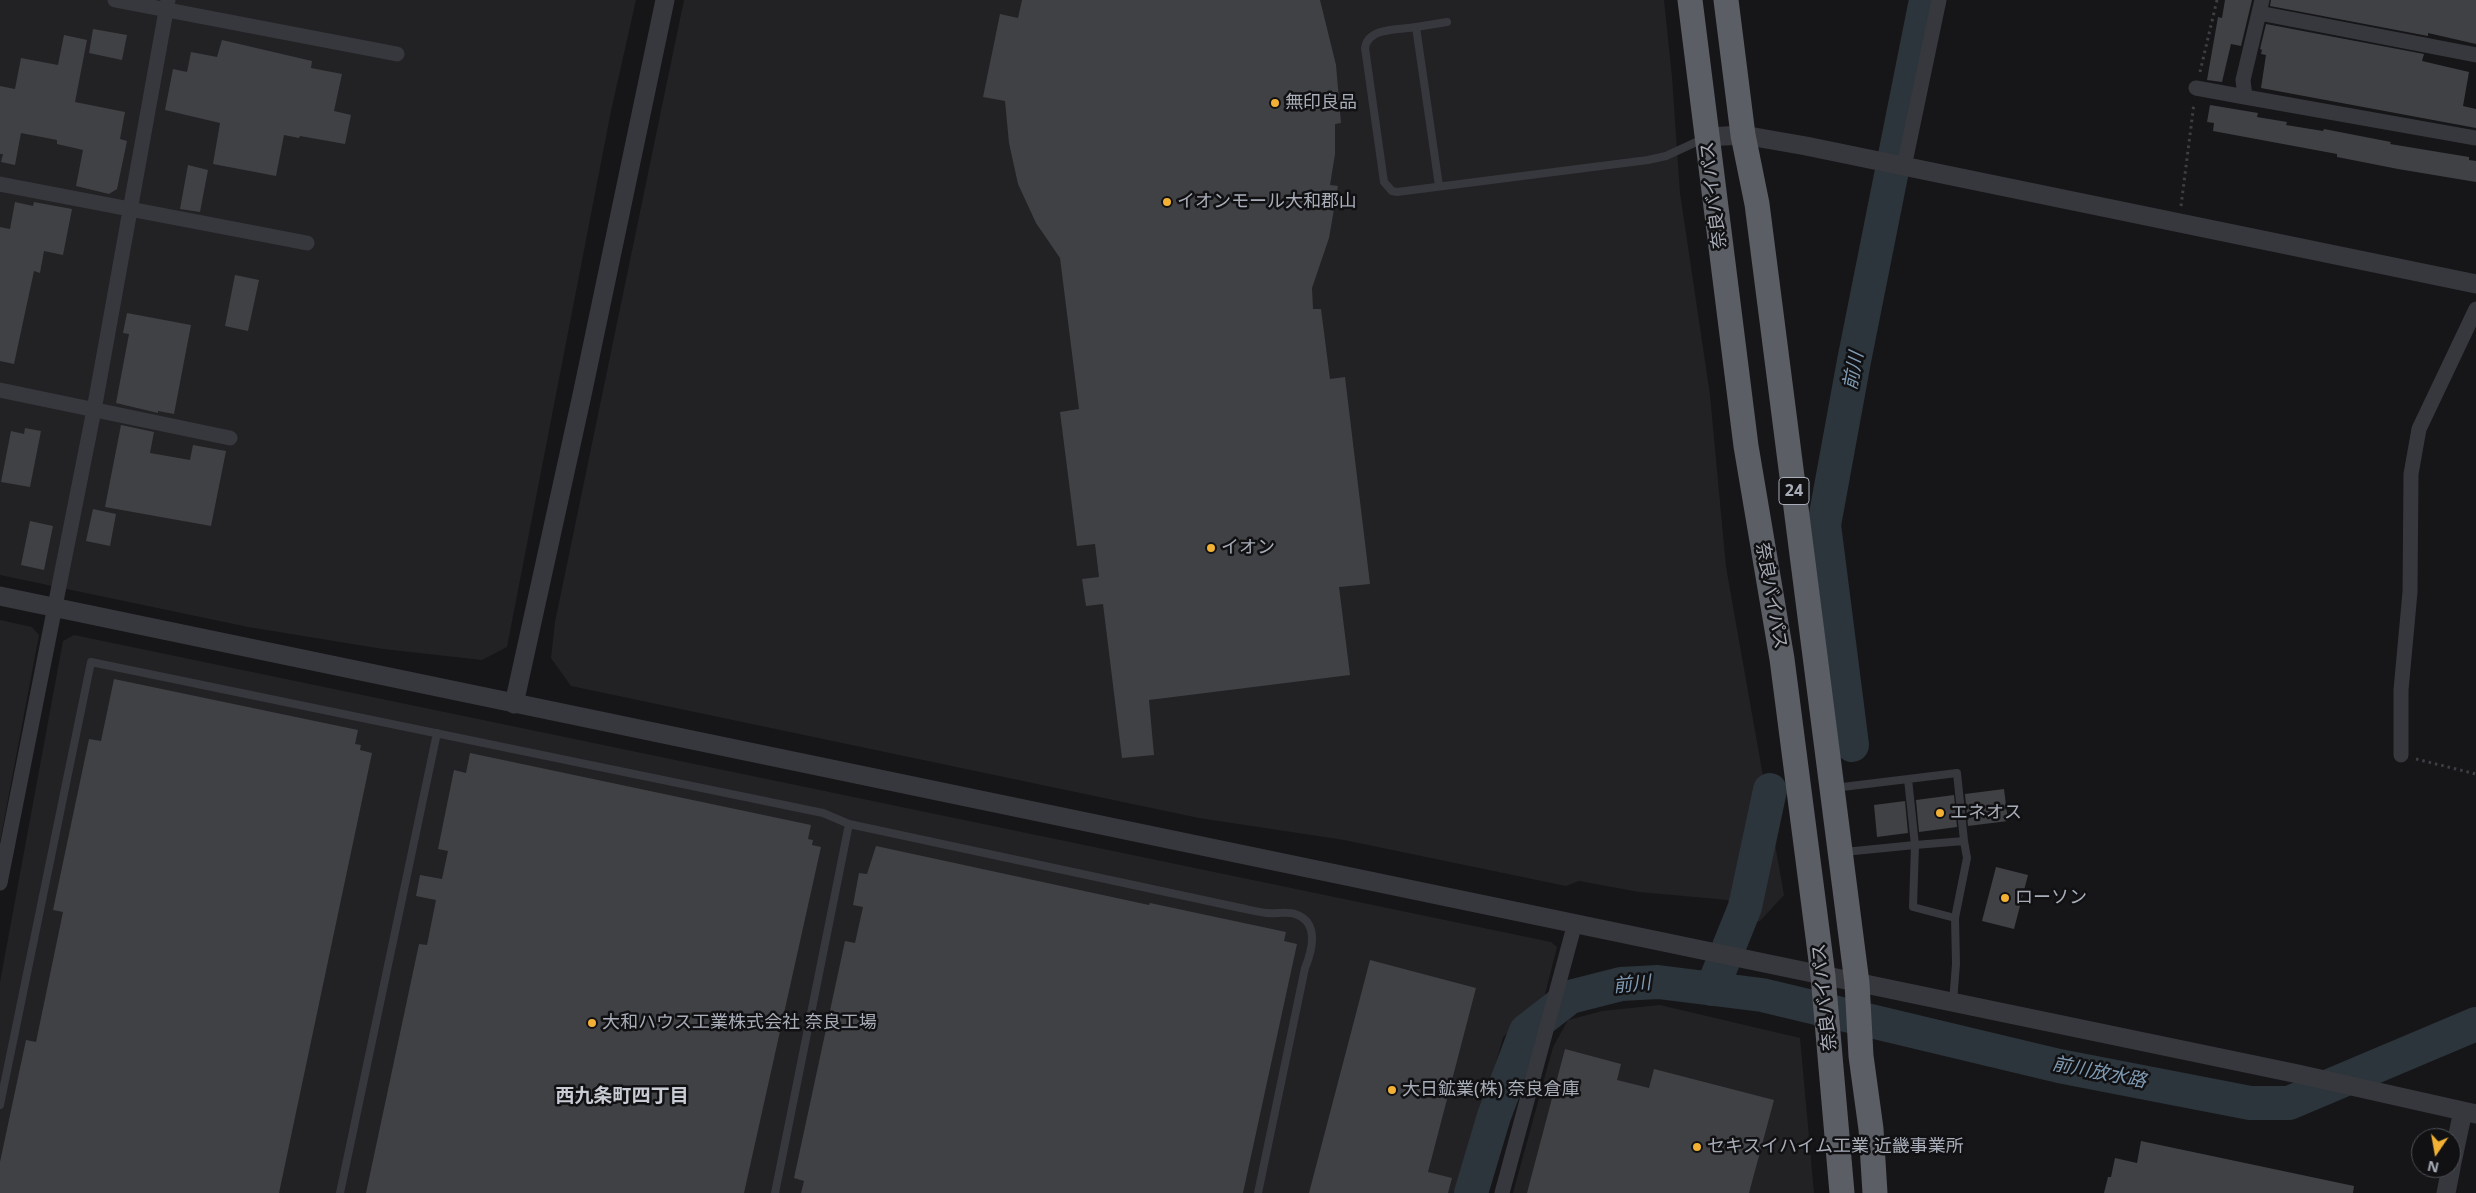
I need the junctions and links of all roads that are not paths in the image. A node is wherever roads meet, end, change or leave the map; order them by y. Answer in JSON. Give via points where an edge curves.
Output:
{"nodes":[{"id":1,"x":115,"y":0,"type":"edge"},
{"id":2,"x":665,"y":0,"type":"edge"},
{"id":3,"x":1690,"y":0,"type":"edge"},
{"id":4,"x":1726,"y":0,"type":"edge"},
{"id":5,"x":1939,"y":0,"type":"edge"},
{"id":6,"x":167,"y":5,"type":"edge"},
{"id":7,"x":2260,"y":7,"type":"edge"},
{"id":8,"x":1446,"y":22,"type":"dead end"},
{"id":9,"x":1416,"y":27,"type":"junction"},
{"id":10,"x":397,"y":54,"type":"dead end"},
{"id":11,"x":2476,"y":55,"type":"edge"},
{"id":12,"x":2196,"y":88,"type":"road end"},
{"id":13,"x":2245,"y":97,"type":"junction"},
{"id":14,"x":1742,"y":136,"type":"junction"},
{"id":15,"x":1707,"y":137,"type":"junction"},
{"id":16,"x":2476,"y":138,"type":"edge"},
{"id":17,"x":1904,"y":167,"type":"junction"},
{"id":18,"x":0,"y":184,"type":"edge"},
{"id":19,"x":1439,"y":186,"type":"junction"},
{"id":20,"x":130,"y":209,"type":"junction"},
{"id":21,"x":307,"y":242,"type":"dead end"},
{"id":22,"x":2476,"y":284,"type":"edge"},
{"id":23,"x":2476,"y":309,"type":"edge"},
{"id":24,"x":0,"y":390,"type":"edge"},
{"id":25,"x":94,"y":410,"type":"junction"},
{"id":26,"x":230,"y":438,"type":"dead end"},
{"id":27,"x":0,"y":596,"type":"edge"},
{"id":28,"x":55,"y":607,"type":"junction"},
{"id":29,"x":514,"y":704,"type":"junction"},
{"id":30,"x":437,"y":733,"type":"junction"},
{"id":31,"x":2401,"y":755,"type":"road end"},
{"id":32,"x":1908,"y":779,"type":"junction"},
{"id":33,"x":1832,"y":788,"type":"junction"},
{"id":34,"x":849,"y":824,"type":"junction"},
{"id":35,"x":1964,"y":841,"type":"junction"},
{"id":36,"x":1914,"y":845,"type":"junction"},
{"id":37,"x":1840,"y":852,"type":"junction"},
{"id":38,"x":0,"y":882,"type":"edge"},
{"id":39,"x":1955,"y":918,"type":"junction"},
{"id":40,"x":1575,"y":923,"type":"junction"},
{"id":41,"x":1823,"y":976,"type":"junction"},
{"id":42,"x":1857,"y":983,"type":"junction"},
{"id":43,"x":1953,"y":1004,"type":"junction"},
{"id":44,"x":0,"y":1105,"type":"edge"},
{"id":45,"x":2469,"y":1112,"type":"edge"},
{"id":46,"x":2461,"y":1137,"type":"edge"},
{"id":47,"x":2449,"y":1178,"type":"edge"},
{"id":48,"x":340,"y":1193,"type":"edge"},
{"id":49,"x":775,"y":1193,"type":"edge"},
{"id":50,"x":1258,"y":1193,"type":"edge"},
{"id":51,"x":1502,"y":1193,"type":"edge"},
{"id":52,"x":1842,"y":1193,"type":"edge"},
{"id":53,"x":1875,"y":1193,"type":"edge"},
{"id":54,"x":2446,"y":1193,"type":"edge"}],
"edges":[{"from":1,"to":6,"type":"street"},
{"from":2,"to":29,"type":"street"},
{"from":3,"to":15,"type":"highway","name":"奈良バイパス","number":"24"},
{"from":4,"to":14,"type":"highway","name":"奈良バイパス","number":"24"},
{"from":5,"to":17,"type":"street"},
{"from":6,"to":10,"type":"street"},
{"from":6,"to":20,"type":"street"},
{"from":7,"to":11,"type":"street"},
{"from":7,"to":13,"type":"street","via":[[2243,80]]},
{"from":8,"to":9,"type":"lane"},
{"from":9,"to":19,"type":"lane"},
{"from":9,"to":19,"type":"lane","via":[[1374,34],[1366,42],[1384,182],[1397,192]]},
{"from":12,"to":13,"type":"street"},
{"from":13,"to":16,"type":"street"},
{"from":14,"to":15,"type":"street"},
{"from":14,"to":17,"type":"street"},
{"from":14,"to":33,"type":"highway","name":"奈良バイパス","number":"24","via":[[1758,214]]},
{"from":15,"to":19,"type":"lane","via":[[1666,156],[1648,160]]},
{"from":15,"to":41,"type":"highway","name":"奈良バイパス","number":"24","via":[[1745,436],[1782,659]]},
{"from":17,"to":22,"type":"street"},
{"from":18,"to":20,"type":"street"},
{"from":20,"to":21,"type":"street"},
{"from":20,"to":25,"type":"street"},
{"from":23,"to":31,"type":"street","via":[[2419,429],[2412,465],[2410,592],[2400,690]]},
{"from":24,"to":25,"type":"street"},
{"from":25,"to":26,"type":"street"},
{"from":25,"to":28,"type":"street"},
{"from":27,"to":28,"type":"street"},
{"from":28,"to":29,"type":"street"},
{"from":28,"to":38,"type":"street"},
{"from":29,"to":40,"type":"street"},
{"from":30,"to":34,"type":"lane","via":[[823,813]]},
{"from":30,"to":44,"type":"lane","via":[[91,662]]},
{"from":30,"to":48,"type":"lane"},
{"from":32,"to":33,"type":"lane"},
{"from":32,"to":35,"type":"lane","via":[[1957,773]]},
{"from":32,"to":36,"type":"lane"},
{"from":33,"to":37,"type":"highway","name":"奈良バイパス","number":"24"},
{"from":34,"to":49,"type":"lane"},
{"from":34,"to":50,"type":"lane","via":[[1236,907],[1268,913],[1294,913],[1301,917],[1310,930],[1312,950],[1305,968]]},
{"from":35,"to":36,"type":"lane"},
{"from":35,"to":39,"type":"lane","via":[[1968,858]]},
{"from":36,"to":37,"type":"lane"},
{"from":36,"to":39,"type":"lane","via":[[1913,908]]},
{"from":37,"to":42,"type":"highway","name":"奈良バイパス","number":"24"},
{"from":39,"to":43,"type":"lane"},
{"from":40,"to":41,"type":"street"},
{"from":40,"to":51,"type":"street"},
{"from":41,"to":42,"type":"street"},
{"from":41,"to":52,"type":"highway","name":"奈良バイパス","number":"24"},
{"from":42,"to":43,"type":"street"},
{"from":42,"to":53,"type":"highway","name":"奈良バイパス","number":"24"},
{"from":43,"to":45,"type":"street"},
{"from":45,"to":46,"type":"street"},
{"from":47,"to":54,"type":"street"}]}
